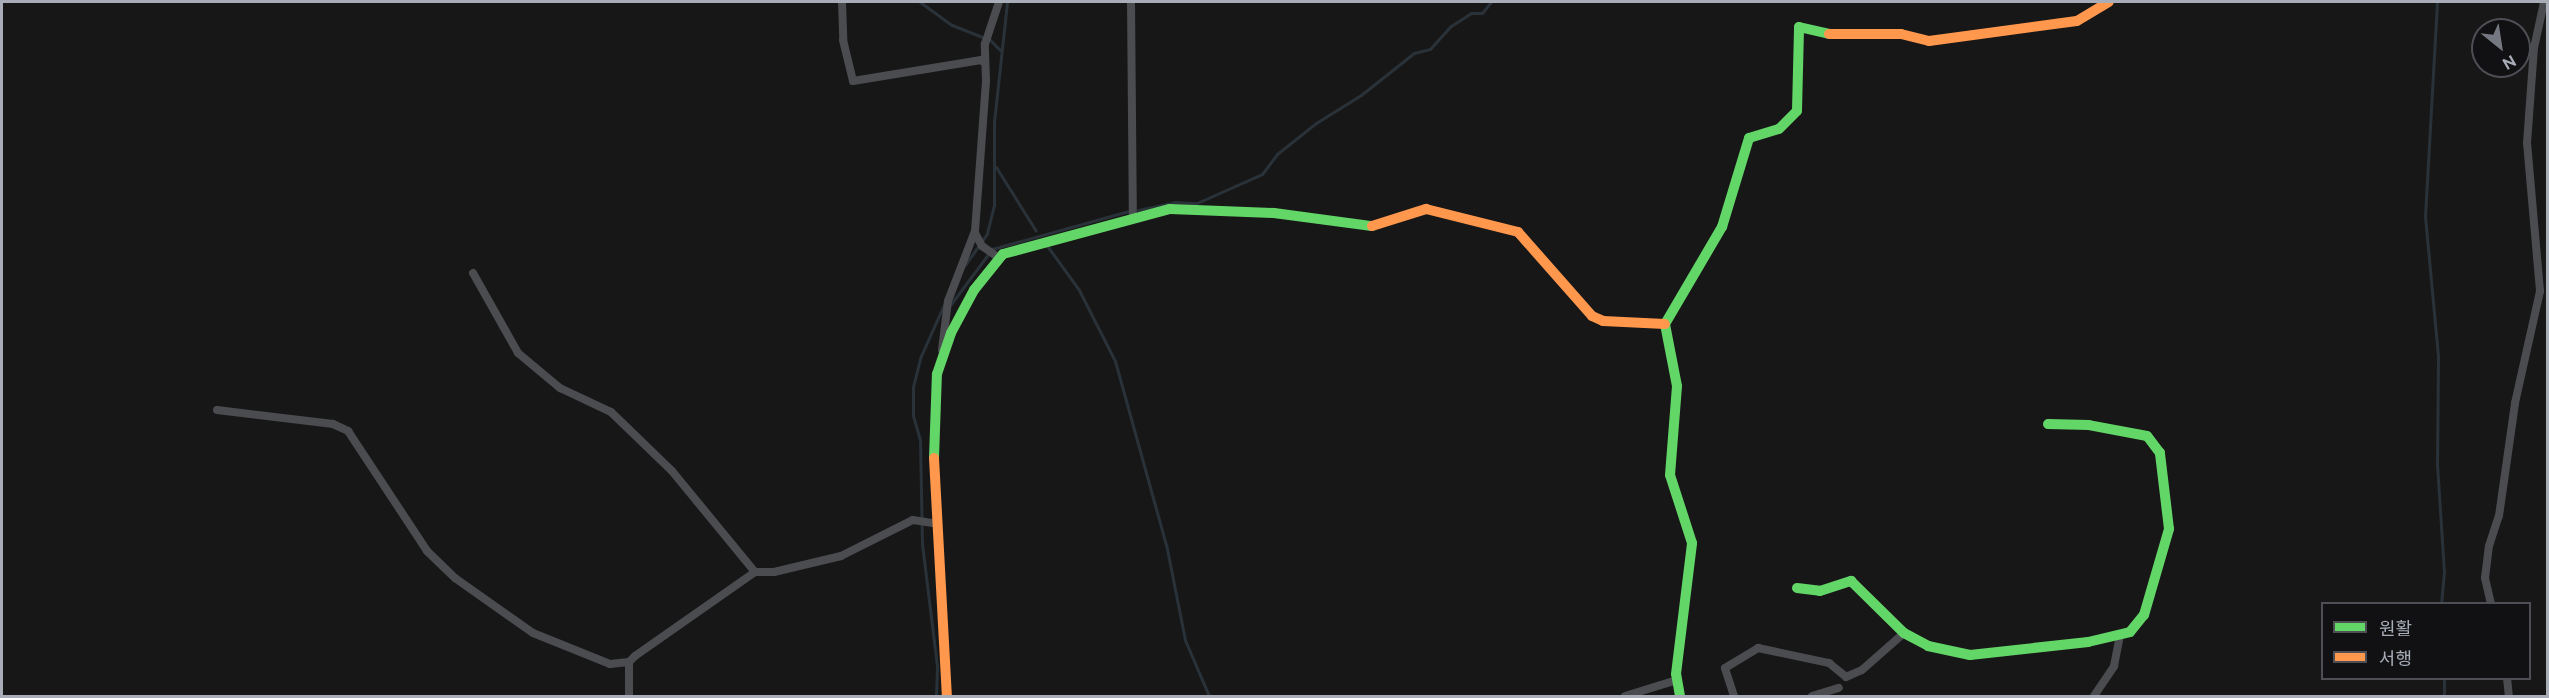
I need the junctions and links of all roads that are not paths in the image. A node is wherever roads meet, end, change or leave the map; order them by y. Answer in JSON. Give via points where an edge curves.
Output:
{"nodes":[{"id":1,"x":842,"y":2,"type":"edge"},
{"id":2,"x":999,"y":2,"type":"edge"},
{"id":3,"x":1131,"y":2,"type":"edge"},
{"id":4,"x":2109,"y":2,"type":"edge"},
{"id":5,"x":2544,"y":2,"type":"edge"},
{"id":6,"x":985,"y":63,"type":"junction"},
{"id":7,"x":1133,"y":216,"type":"junction"},
{"id":8,"x":975,"y":231,"type":"junction"},
{"id":9,"x":998,"y":257,"type":"junction"},
{"id":10,"x":473,"y":273,"type":"dead end"},
{"id":11,"x":1665,"y":324,"type":"junction"},
{"id":12,"x":942,"y":356,"type":"junction"},
{"id":13,"x":217,"y":410,"type":"dead end"},
{"id":14,"x":2048,"y":424,"type":"dead end"},
{"id":15,"x":938,"y":524,"type":"junction"},
{"id":16,"x":755,"y":572,"type":"junction"},
{"id":17,"x":1797,"y":588,"type":"dead end"},
{"id":18,"x":2491,"y":602,"type":"edge"},
{"id":19,"x":1904,"y":633,"type":"junction"},
{"id":20,"x":2120,"y":636,"type":"junction"},
{"id":21,"x":629,"y":662,"type":"junction"},
{"id":22,"x":1846,"y":677,"type":"junction"},
{"id":23,"x":1677,"y":680,"type":"junction"},
{"id":24,"x":2507,"y":680,"type":"edge"},
{"id":25,"x":1839,"y":688,"type":"junction"},
{"id":26,"x":629,"y":696,"type":"edge"},
{"id":27,"x":946,"y":696,"type":"edge"},
{"id":28,"x":1625,"y":696,"type":"edge"},
{"id":29,"x":1680,"y":696,"type":"edge"},
{"id":30,"x":1734,"y":696,"type":"edge"},
{"id":31,"x":1812,"y":696,"type":"edge"},
{"id":32,"x":1833,"y":696,"type":"edge"},
{"id":33,"x":2094,"y":696,"type":"edge"},
{"id":34,"x":2509,"y":696,"type":"edge"}],
"edges":[{"from":1,"to":6,"type":"street","via":[[843,40],[853,81],[981,60]]},
{"from":2,"to":6,"type":"street","via":[[985,44]]},
{"from":3,"to":7,"type":"street"},
{"from":4,"to":11,"type":"street","via":[[2078,21],[1929,41],[1901,34],[1836,36],[1802,25],[1797,31],[1801,82],[1797,111],[1779,129],[1749,138],[1722,227]]},
{"from":5,"to":18,"type":"street","via":[[2534,48],[2527,143],[2540,291],[2516,403],[2499,516],[2489,546],[2485,578]]},
{"from":6,"to":8,"type":"street"},
{"from":7,"to":9,"type":"street","via":[[1050,238]]},
{"from":7,"to":11,"type":"street","via":[[1170,210],[1224,210],[1378,227],[1426,209],[1518,232],[1592,316],[1603,321]]},
{"from":8,"to":9,"type":"street","via":[[982,246]]},
{"from":8,"to":12,"type":"street","via":[[948,301]]},
{"from":9,"to":12,"type":"street","via":[[974,290]]},
{"from":10,"to":16,"type":"street","via":[[518,352],[560,388],[611,412],[693,494]]},
{"from":11,"to":23,"type":"street","via":[[1677,386],[1670,475],[1692,543]]},
{"from":12,"to":15,"type":"street","via":[[935,401]]},
{"from":13,"to":21,"type":"street","via":[[333,424],[348,431],[427,551],[455,578],[533,633],[610,664]]},
{"from":14,"to":20,"type":"street","via":[[2089,425],[2148,436],[2160,453],[2169,502],[2169,529],[2142,621]]},
{"from":15,"to":16,"type":"street","via":[[913,520],[841,556],[774,572]]},
{"from":15,"to":27,"type":"street"},
{"from":16,"to":21,"type":"street"},
{"from":17,"to":19,"type":"street","via":[[1820,591],[1851,581]]},
{"from":19,"to":20,"type":"street","via":[[1928,646],[1979,656]]},
{"from":19,"to":22,"type":"street","via":[[1862,670]]},
{"from":20,"to":33,"type":"street","via":[[2114,666]]},
{"from":21,"to":26,"type":"street"},
{"from":22,"to":25,"type":"street"},
{"from":22,"to":30,"type":"street","via":[[1829,663],[1758,648],[1725,669]]},
{"from":23,"to":28,"type":"street"},
{"from":23,"to":29,"type":"street"},
{"from":24,"to":34,"type":"street"},
{"from":25,"to":31,"type":"street"},
{"from":25,"to":32,"type":"street"}]}
